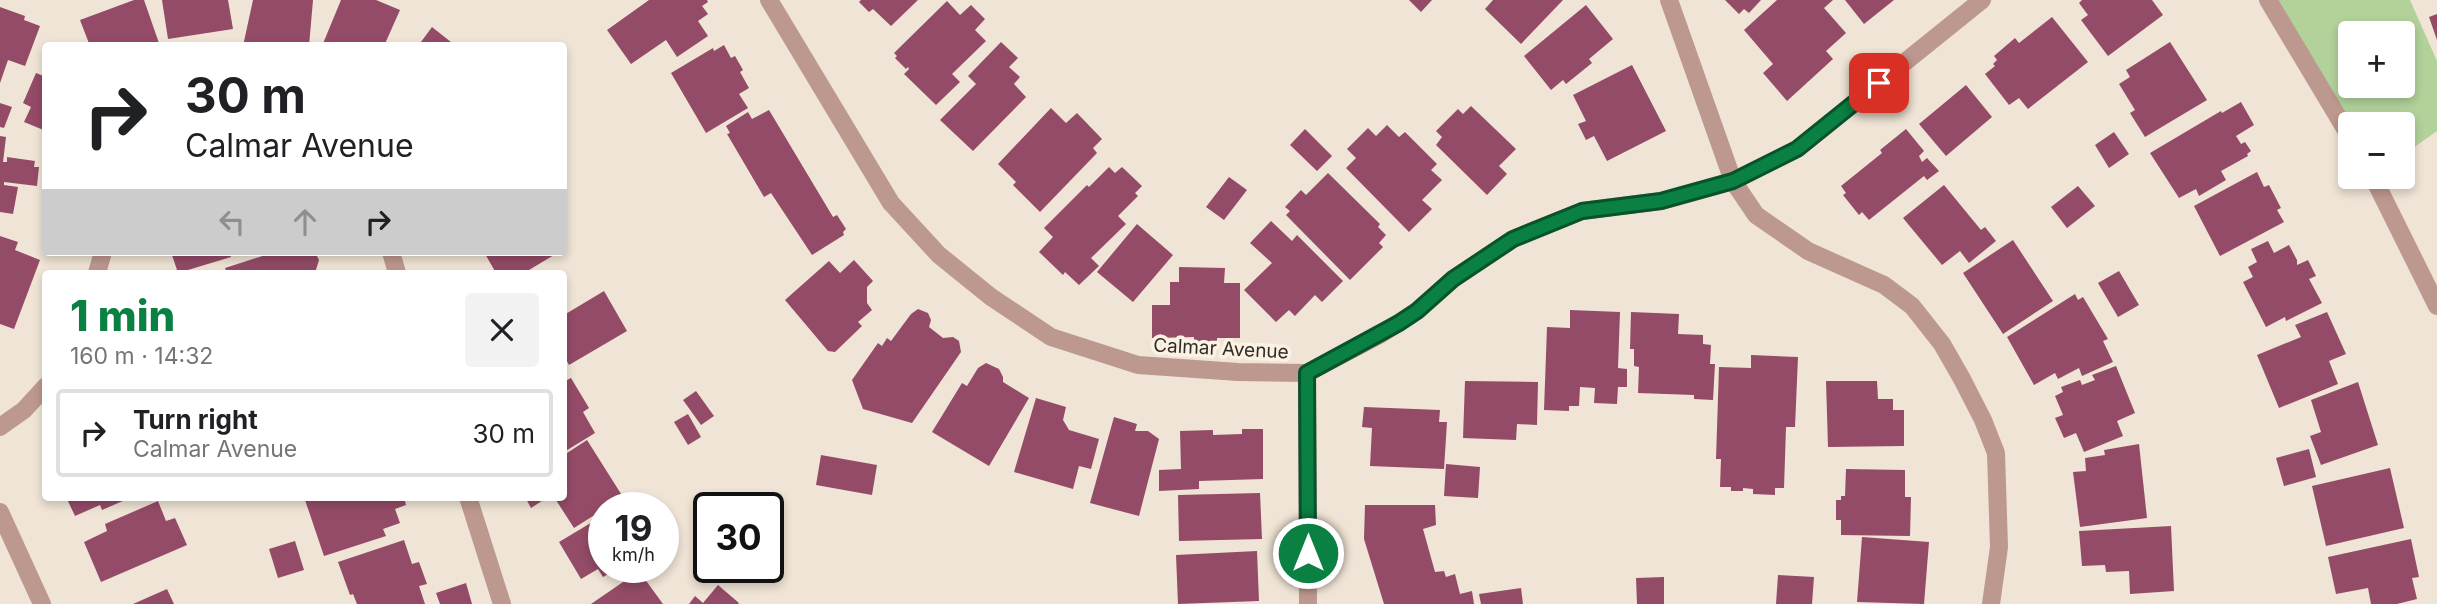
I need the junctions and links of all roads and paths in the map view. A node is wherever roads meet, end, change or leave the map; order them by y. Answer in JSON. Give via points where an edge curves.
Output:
{"nodes":[{"id":1,"x":769,"y":0,"type":"edge"},
{"id":2,"x":1669,"y":0,"type":"edge"},
{"id":3,"x":1982,"y":0,"type":"edge"},
{"id":4,"x":2268,"y":0,"type":"edge"},
{"id":5,"x":2338,"y":117,"type":"edge"},
{"id":6,"x":1733,"y":181,"type":"junction"},
{"id":7,"x":2379,"y":189,"type":"edge"},
{"id":8,"x":2437,"y":306,"type":"edge"},
{"id":9,"x":1307,"y":373,"type":"junction"},
{"id":10,"x":42,"y":391,"type":"edge"},
{"id":11,"x":0,"y":427,"type":"edge"},
{"id":12,"x":469,"y":501,"type":"edge"},
{"id":13,"x":0,"y":512,"type":"edge"},
{"id":14,"x":42,"y":604,"type":"edge"},
{"id":15,"x":502,"y":604,"type":"edge"},
{"id":16,"x":1308,"y":604,"type":"edge"},
{"id":17,"x":1992,"y":604,"type":"edge"}],
"edges":[{"from":1,"to":9,"type":"street","name":"Calmar Avenue","via":[[891,203],[939,255],[991,297],[1051,337],[1138,365]]},
{"from":2,"to":6,"type":"street"},
{"from":3,"to":6,"type":"street","name":"Calmar Avenue","via":[[1797,149]]},
{"from":4,"to":5,"type":"street"},
{"from":6,"to":9,"type":"street","name":"Calmar Avenue","via":[[1661,201],[1582,211],[1513,239],[1399,323]]},
{"from":6,"to":17,"type":"street","via":[[1756,215],[1808,251],[1884,285],[1912,306],[1942,344],[1996,453],[1999,547]]},
{"from":7,"to":8,"type":"street"},
{"from":9,"to":16,"type":"street"},
{"from":10,"to":11,"type":"street","via":[[24,411]]},
{"from":12,"to":15,"type":"street"},
{"from":13,"to":14,"type":"street"}]}
